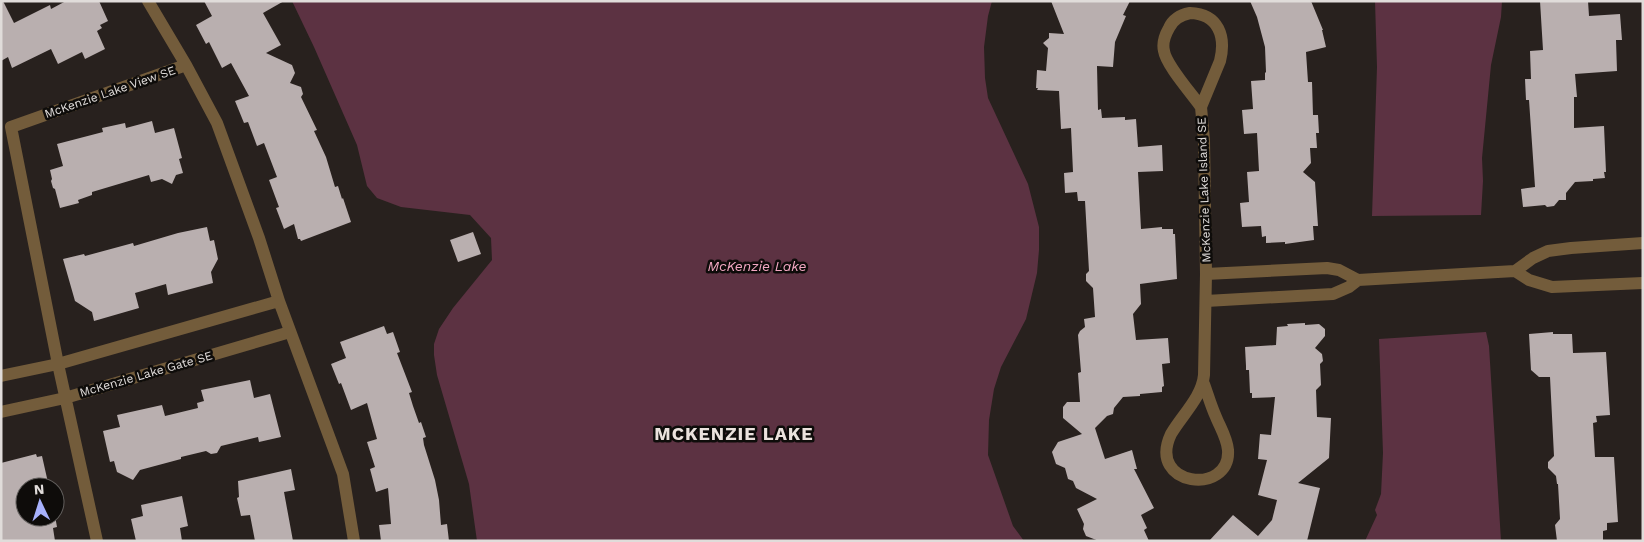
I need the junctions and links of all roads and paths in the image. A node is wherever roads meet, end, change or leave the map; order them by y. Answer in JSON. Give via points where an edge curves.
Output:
{"nodes":[{"id":1,"x":148,"y":1,"type":"edge"},
{"id":2,"x":186,"y":65,"type":"junction"},
{"id":3,"x":1201,"y":107,"type":"junction"},
{"id":4,"x":1643,"y":243,"type":"edge"},
{"id":5,"x":1515,"y":270,"type":"junction"},
{"id":6,"x":1206,"y":274,"type":"junction"},
{"id":7,"x":1358,"y":280,"type":"junction"},
{"id":8,"x":1643,"y":283,"type":"edge"},
{"id":9,"x":279,"y":301,"type":"junction"},
{"id":10,"x":1206,"y":301,"type":"junction"},
{"id":11,"x":290,"y":332,"type":"junction"},
{"id":12,"x":58,"y":364,"type":"junction"},
{"id":13,"x":1,"y":376,"type":"edge"},
{"id":14,"x":1204,"y":384,"type":"junction"},
{"id":15,"x":65,"y":398,"type":"junction"},
{"id":16,"x":1,"y":412,"type":"edge"},
{"id":17,"x":98,"y":541,"type":"edge"},
{"id":18,"x":354,"y":541,"type":"edge"}],
"edges":[{"from":1,"to":2,"type":"street"},
{"from":2,"to":9,"type":"street","name":"McKenzie Lake View SE","via":[[217,123]]},
{"from":2,"to":12,"type":"street","name":"McKenzie Lake View SE","via":[[12,127]]},
{"from":3,"to":3,"type":"street","name":"McKenzie Lake Island SE","via":[[1220,62],[1221,38],[1211,19],[1190,13],[1170,24],[1164,50],[1169,63]]},
{"from":3,"to":6,"type":"street","name":"McKenzie Lake Island SE"},
{"from":4,"to":5,"type":"street","name":"McKenzie Lake Island SE","via":[[1548,251]]},
{"from":5,"to":7,"type":"street","name":"McKenzie Lake Island SE"},
{"from":5,"to":8,"type":"street","via":[[1535,283],[1552,287]]},
{"from":6,"to":7,"type":"street","name":"McKenzie Lake Island SE","via":[[1333,269]]},
{"from":6,"to":10,"type":"street","name":"McKenzie Lake Island SE"},
{"from":7,"to":10,"type":"street","name":"McKenzie Lake Island SE","via":[[1333,294]]},
{"from":9,"to":11,"type":"street","name":"McKenzie Lake View SE"},
{"from":9,"to":12,"type":"street"},
{"from":10,"to":14,"type":"street","name":"McKenzie Lake Island SE"},
{"from":11,"to":15,"type":"street","name":"McKenzie Lake Gate SE"},
{"from":11,"to":18,"type":"street","name":"McKenzie Lake View SE","via":[[343,474]]},
{"from":12,"to":13,"type":"street"},
{"from":12,"to":15,"type":"street","name":"McKenzie Lake View SE"},
{"from":14,"to":14,"type":"street","name":"McKenzie Lake Island SE","via":[[1176,426],[1167,446],[1171,466],[1179,475],[1191,480],[1215,474],[1223,467],[1228,451]]},
{"from":15,"to":16,"type":"street","name":"McKenzie Lake Gate SE"},
{"from":15,"to":17,"type":"street","name":"McKenzie Lake View SE"}]}
